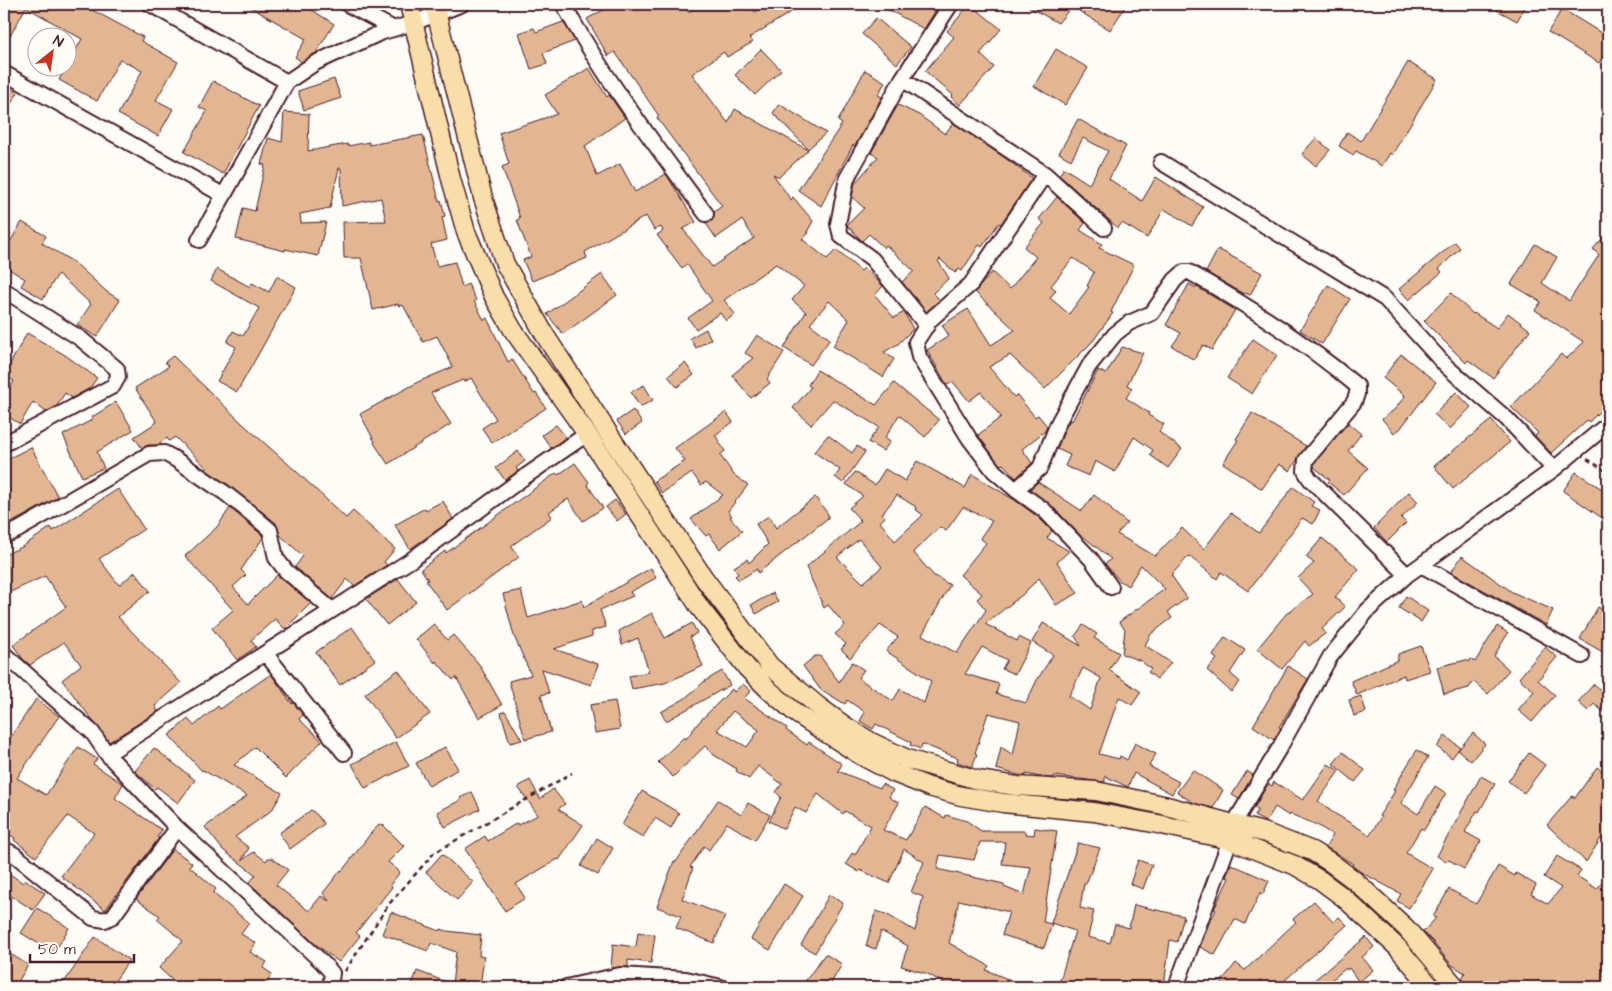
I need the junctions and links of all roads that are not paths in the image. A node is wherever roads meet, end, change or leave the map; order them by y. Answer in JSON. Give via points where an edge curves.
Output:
{"nodes":[{"id":1,"x":150,"y":4,"type":"edge"},
{"id":2,"x":347,"y":4,"type":"edge"},
{"id":3,"x":409,"y":4,"type":"edge"},
{"id":4,"x":462,"y":4,"type":"edge"},
{"id":5,"x":563,"y":4,"type":"edge"},
{"id":6,"x":951,"y":4,"type":"edge"},
{"id":7,"x":435,"y":8,"type":"edge"},
{"id":8,"x":413,"y":23,"type":"junction"},
{"id":9,"x":394,"y":29,"type":"junction"},
{"id":10,"x":4,"y":73,"type":"edge"},
{"id":11,"x":902,"y":79,"type":"junction"},
{"id":12,"x":287,"y":82,"type":"junction"},
{"id":13,"x":1162,"y":162,"type":"dead end"},
{"id":14,"x":1045,"y":174,"type":"junction"},
{"id":15,"x":223,"y":195,"type":"junction"},
{"id":16,"x":706,"y":214,"type":"dead end"},
{"id":17,"x":1104,"y":228,"type":"dead end"},
{"id":18,"x":199,"y":240,"type":"dead end"},
{"id":19,"x":4,"y":290,"type":"edge"},
{"id":20,"x":927,"y":326,"type":"junction"},
{"id":21,"x":1608,"y":424,"type":"edge"},
{"id":22,"x":587,"y":434,"type":"junction"},
{"id":23,"x":4,"y":444,"type":"edge"},
{"id":24,"x":1554,"y":470,"type":"junction"},
{"id":25,"x":1016,"y":490,"type":"junction"},
{"id":26,"x":4,"y":536,"type":"edge"},
{"id":27,"x":1421,"y":565,"type":"junction"},
{"id":28,"x":1407,"y":575,"type":"junction"},
{"id":29,"x":1111,"y":587,"type":"dead end"},
{"id":30,"x":332,"y":610,"type":"junction"},
{"id":31,"x":4,"y":654,"type":"edge"},
{"id":32,"x":266,"y":654,"type":"junction"},
{"id":33,"x":1582,"y":656,"type":"dead end"},
{"id":34,"x":344,"y":753,"type":"dead end"},
{"id":35,"x":107,"y":754,"type":"junction"},
{"id":36,"x":176,"y":828,"type":"junction"},
{"id":37,"x":1232,"y":832,"type":"junction"},
{"id":38,"x":4,"y":849,"type":"edge"},
{"id":39,"x":1435,"y":963,"type":"junction"},
{"id":40,"x":1417,"y":970,"type":"junction"},
{"id":41,"x":331,"y":984,"type":"edge"},
{"id":42,"x":566,"y":987,"type":"edge"},
{"id":43,"x":721,"y":987,"type":"edge"},
{"id":44,"x":1176,"y":987,"type":"edge"},
{"id":45,"x":1431,"y":987,"type":"edge"},
{"id":46,"x":1456,"y":987,"type":"edge"}],
"edges":[{"from":1,"to":12,"type":"street"},
{"from":2,"to":9,"type":"street"},
{"from":3,"to":8,"type":"main road"},
{"from":4,"to":7,"type":"street"},
{"from":5,"to":16,"type":"street","via":[[634,114]]},
{"from":6,"to":11,"type":"street"},
{"from":7,"to":8,"type":"street"},
{"from":7,"to":37,"type":"main road","via":[[483,198],[505,264],[546,337],[621,453],[704,578],[770,666],[846,726],[873,743],[916,762],[978,780],[1104,792],[1163,805]]},
{"from":8,"to":9,"type":"street"},
{"from":8,"to":22,"type":"main road","via":[[451,179],[479,265],[513,330]]},
{"from":9,"to":12,"type":"street","via":[[315,63]]},
{"from":10,"to":15,"type":"street"},
{"from":11,"to":14,"type":"street"},
{"from":11,"to":20,"type":"street","via":[[847,178],[838,224],[841,236],[872,259]]},
{"from":12,"to":15,"type":"street"},
{"from":13,"to":24,"type":"street","via":[[1385,299],[1447,367],[1507,419]]},
{"from":14,"to":17,"type":"street"},
{"from":14,"to":20,"type":"street","via":[[971,284]]},
{"from":15,"to":18,"type":"street"},
{"from":19,"to":23,"type":"street","via":[[81,339],[117,369],[118,377],[113,386]]},
{"from":20,"to":25,"type":"street","via":[[916,342],[919,357],[969,438],[994,472]]},
{"from":21,"to":24,"type":"street"},
{"from":22,"to":30,"type":"street","via":[[411,560]]},
{"from":22,"to":37,"type":"main road","via":[[700,608],[746,668],[797,714],[838,742],[894,773],[961,796]]},
{"from":24,"to":27,"type":"street"},
{"from":25,"to":28,"type":"street","via":[[1040,468],[1058,423],[1085,374],[1115,334],[1129,323],[1152,313],[1175,280],[1189,272],[1232,296],[1334,366],[1357,386],[1354,402],[1306,460],[1304,471]]},
{"from":25,"to":29,"type":"street","via":[[1044,510],[1091,559]]},
{"from":26,"to":30,"type":"street","via":[[149,454],[164,453],[225,492],[270,530],[276,558],[286,571]]},
{"from":27,"to":28,"type":"street"},
{"from":27,"to":33,"type":"street"},
{"from":28,"to":37,"type":"street","via":[[1368,610],[1330,657]]},
{"from":30,"to":32,"type":"street"},
{"from":31,"to":35,"type":"street","via":[[92,732]]},
{"from":32,"to":34,"type":"street"},
{"from":32,"to":35,"type":"street"},
{"from":35,"to":36,"type":"street"},
{"from":36,"to":38,"type":"street","via":[[113,916],[105,920],[93,918]]},
{"from":36,"to":41,"type":"street","via":[[322,962],[332,973]]},
{"from":37,"to":39,"type":"main road","via":[[1266,832],[1330,862],[1377,900]]},
{"from":37,"to":40,"type":"main road","via":[[1320,880],[1397,947]]},
{"from":37,"to":44,"type":"street"},
{"from":39,"to":40,"type":"main road"},
{"from":39,"to":46,"type":"main road"},
{"from":40,"to":45,"type":"main road"},
{"from":42,"to":43,"type":"street","via":[[620,976],[686,979]]}]}
